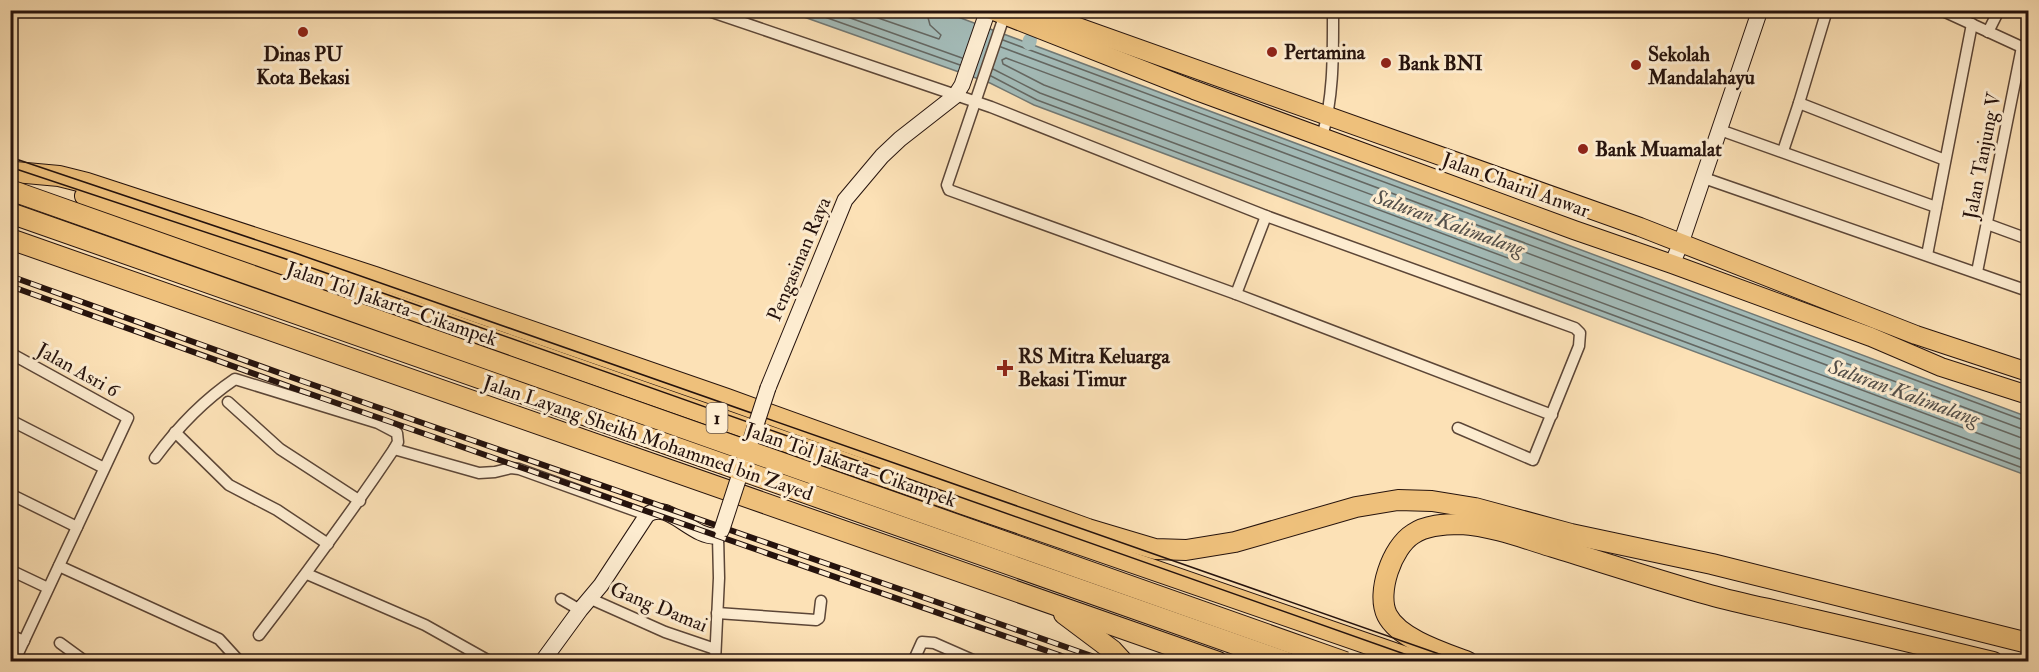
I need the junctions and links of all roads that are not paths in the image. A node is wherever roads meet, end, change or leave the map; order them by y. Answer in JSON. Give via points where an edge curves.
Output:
{"nodes":[{"id":1,"x":706,"y":10,"type":"edge"},
{"id":2,"x":1030,"y":10,"type":"edge"},
{"id":3,"x":1333,"y":10,"type":"edge"},
{"id":4,"x":1760,"y":10,"type":"edge"},
{"id":5,"x":1827,"y":10,"type":"edge"},
{"id":6,"x":1999,"y":10,"type":"edge"},
{"id":7,"x":1945,"y":11,"type":"edge"},
{"id":8,"x":1054,"y":14,"type":"edge"},
{"id":9,"x":996,"y":16,"type":"edge"},
{"id":10,"x":1972,"y":24,"type":"junction"},
{"id":11,"x":1988,"y":32,"type":"junction"},
{"id":12,"x":2025,"y":49,"type":"edge"},
{"id":13,"x":959,"y":90,"type":"junction"},
{"id":14,"x":974,"y":101,"type":"junction"},
{"id":15,"x":1799,"y":103,"type":"junction"},
{"id":16,"x":1328,"y":117,"type":"junction"},
{"id":17,"x":1720,"y":130,"type":"junction"},
{"id":18,"x":1322,"y":137,"type":"junction"},
{"id":19,"x":1783,"y":151,"type":"junction"},
{"id":20,"x":1945,"y":160,"type":"junction"},
{"id":21,"x":12,"y":177,"type":"edge"},
{"id":22,"x":1704,"y":178,"type":"junction"},
{"id":23,"x":1936,"y":207,"type":"junction"},
{"id":24,"x":10,"y":213,"type":"edge"},
{"id":25,"x":1266,"y":216,"type":"junction"},
{"id":26,"x":1987,"y":224,"type":"junction"},
{"id":27,"x":2028,"y":238,"type":"edge"},
{"id":28,"x":10,"y":239,"type":"edge"},
{"id":29,"x":1681,"y":243,"type":"junction"},
{"id":30,"x":1927,"y":255,"type":"junction"},
{"id":31,"x":1672,"y":264,"type":"junction"},
{"id":32,"x":1977,"y":272,"type":"junction"},
{"id":33,"x":2028,"y":291,"type":"edge"},
{"id":34,"x":1236,"y":294,"type":"junction"},
{"id":35,"x":10,"y":353,"type":"edge"},
{"id":36,"x":2028,"y":372,"type":"edge"},
{"id":37,"x":2028,"y":395,"type":"edge"},
{"id":38,"x":228,"y":402,"type":"dead end"},
{"id":39,"x":1552,"y":415,"type":"junction"},
{"id":40,"x":10,"y":420,"type":"edge"},
{"id":41,"x":1458,"y":428,"type":"dead end"},
{"id":42,"x":175,"y":432,"type":"junction"},
{"id":43,"x":394,"y":449,"type":"junction"},
{"id":44,"x":155,"y":458,"type":"dead end"},
{"id":45,"x":104,"y":468,"type":"junction"},
{"id":46,"x":10,"y":494,"type":"edge"},
{"id":47,"x":360,"y":501,"type":"junction"},
{"id":48,"x":647,"y":515,"type":"junction"},
{"id":49,"x":77,"y":527,"type":"junction"},
{"id":50,"x":720,"y":532,"type":"junction"},
{"id":51,"x":328,"y":544,"type":"junction"},
{"id":52,"x":59,"y":566,"type":"junction"},
{"id":53,"x":10,"y":570,"type":"edge"},
{"id":54,"x":307,"y":574,"type":"junction"},
{"id":55,"x":48,"y":588,"type":"junction"},
{"id":56,"x":591,"y":598,"type":"junction"},
{"id":57,"x":561,"y":599,"type":"dead end"},
{"id":58,"x":1044,"y":600,"type":"junction"},
{"id":59,"x":821,"y":601,"type":"dead end"},
{"id":60,"x":580,"y":610,"type":"junction"},
{"id":61,"x":717,"y":614,"type":"junction"},
{"id":62,"x":10,"y":635,"type":"edge"},
{"id":63,"x":259,"y":635,"type":"dead end"},
{"id":64,"x":24,"y":641,"type":"junction"},
{"id":65,"x":60,"y":643,"type":"dead end"},
{"id":66,"x":2028,"y":643,"type":"edge"},
{"id":67,"x":715,"y":649,"type":"junction"},
{"id":68,"x":974,"y":661,"type":"edge"},
{"id":69,"x":14,"y":662,"type":"edge"},
{"id":70,"x":86,"y":662,"type":"edge"},
{"id":71,"x":240,"y":662,"type":"edge"},
{"id":72,"x":491,"y":662,"type":"edge"},
{"id":73,"x":542,"y":662,"type":"edge"},
{"id":74,"x":715,"y":662,"type":"edge"},
{"id":75,"x":914,"y":662,"type":"edge"},
{"id":76,"x":988,"y":662,"type":"edge"},
{"id":77,"x":1123,"y":662,"type":"edge"},
{"id":78,"x":1218,"y":662,"type":"edge"},
{"id":79,"x":1286,"y":662,"type":"edge"},
{"id":80,"x":1345,"y":662,"type":"edge"},
{"id":81,"x":1420,"y":662,"type":"edge"},
{"id":82,"x":1468,"y":662,"type":"edge"},
{"id":83,"x":1993,"y":662,"type":"edge"}],
"edges":[{"from":1,"to":13,"type":"street"},
{"from":2,"to":8,"type":"main road","name":"Jalan Chairil Anwar"},
{"from":3,"to":16,"type":"street","via":[[1333,85]]},
{"from":4,"to":17,"type":"street"},
{"from":5,"to":15,"type":"street"},
{"from":6,"to":11,"type":"street"},
{"from":7,"to":10,"type":"street"},
{"from":8,"to":16,"type":"main road","name":"Jalan Chairil Anwar"},
{"from":9,"to":13,"type":"street"},
{"from":9,"to":14,"type":"street"},
{"from":9,"to":18,"type":"main road","name":"Jalan Chairil Anwar"},
{"from":10,"to":11,"type":"street"},
{"from":10,"to":20,"type":"street"},
{"from":11,"to":12,"type":"street"},
{"from":12,"to":26,"type":"street","name":"Jalan Tanjung V"},
{"from":13,"to":14,"type":"street"},
{"from":13,"to":50,"type":"street","name":"Pengasinan Raya","bridge":true,"via":[[900,139],[844,200],[768,388]]},
{"from":14,"to":25,"type":"street"},
{"from":14,"to":34,"type":"street","via":[[947,185],[949,190]]},
{"from":15,"to":19,"type":"street"},
{"from":15,"to":20,"type":"street"},
{"from":16,"to":18,"type":"street"},
{"from":16,"to":29,"type":"main road","name":"Jalan Chairil Anwar"},
{"from":17,"to":19,"type":"street"},
{"from":17,"to":22,"type":"street"},
{"from":18,"to":31,"type":"main road","name":"Jalan Chairil Anwar"},
{"from":19,"to":23,"type":"street"},
{"from":20,"to":23,"type":"street"},
{"from":21,"to":66,"type":"highway","via":[[59,176],[87,183],[375,277],[1077,525],[1155,549],[1186,550],[1235,542],[1356,507],[1398,500],[1432,501],[1712,564]]},
{"from":21,"to":80,"type":"highway","name":"Jalan Layang Sheikh Mohammed bin Zayed","number":"1","bridge":true},
{"from":21,"to":81,"type":"highway","name":"Jalan Tol Jakarta–Cikampek","number":"1"},
{"from":22,"to":29,"type":"street"},
{"from":22,"to":30,"type":"street"},
{"from":23,"to":30,"type":"street"},
{"from":24,"to":79,"type":"highway","name":"Jalan Layang Sheikh Mohammed bin Zayed","number":"1","bridge":true},
{"from":25,"to":34,"type":"street"},
{"from":25,"to":39,"type":"street","via":[[1575,328],[1581,335],[1579,346]]},
{"from":26,"to":27,"type":"street"},
{"from":26,"to":32,"type":"street","name":"Jalan Tanjung V"},
{"from":28,"to":58,"type":"highway"},
{"from":29,"to":31,"type":"street"},
{"from":29,"to":36,"type":"main road","name":"Jalan Chairil Anwar","via":[[1916,335]]},
{"from":30,"to":32,"type":"street"},
{"from":31,"to":37,"type":"main road","name":"Jalan Chairil Anwar","via":[[1941,367]]},
{"from":32,"to":33,"type":"street"},
{"from":34,"to":39,"type":"street"},
{"from":35,"to":45,"type":"street","name":"Jalan Asri 6","via":[[128,418]]},
{"from":38,"to":47,"type":"street","via":[[280,449]]},
{"from":39,"to":41,"type":"street","via":[[1533,460]]},
{"from":40,"to":45,"type":"street"},
{"from":42,"to":43,"type":"street","via":[[235,379],[378,423],[397,433]]},
{"from":42,"to":44,"type":"street"},
{"from":42,"to":51,"type":"street","via":[[229,485]]},
{"from":43,"to":47,"type":"street"},
{"from":43,"to":48,"type":"street","via":[[478,473],[519,469]]},
{"from":45,"to":49,"type":"street"},
{"from":46,"to":49,"type":"street"},
{"from":47,"to":51,"type":"street"},
{"from":48,"to":50,"type":"street","via":[[654,510],[665,511],[702,535]]},
{"from":48,"to":56,"type":"street"},
{"from":49,"to":52,"type":"street"},
{"from":50,"to":61,"type":"street"},
{"from":51,"to":54,"type":"street"},
{"from":52,"to":55,"type":"street"},
{"from":52,"to":71,"type":"street","via":[[219,639]]},
{"from":53,"to":55,"type":"street"},
{"from":54,"to":63,"type":"street"},
{"from":54,"to":72,"type":"street","via":[[425,625]]},
{"from":55,"to":64,"type":"street"},
{"from":56,"to":60,"type":"street"},
{"from":56,"to":67,"type":"street","name":"Gang Damai","via":[[665,632]]},
{"from":57,"to":60,"type":"street"},
{"from":58,"to":77,"type":"highway"},
{"from":58,"to":78,"type":"highway"},
{"from":59,"to":61,"type":"street","via":[[818,620]]},
{"from":60,"to":73,"type":"street"},
{"from":61,"to":67,"type":"street"},
{"from":62,"to":64,"type":"street"},
{"from":64,"to":69,"type":"street"},
{"from":65,"to":70,"type":"street"},
{"from":67,"to":74,"type":"street"},
{"from":68,"to":75,"type":"street","via":[[934,643],[922,642]]},
{"from":68,"to":76,"type":"street"},
{"from":82,"to":83,"type":"highway","via":[[1397,629],[1386,615],[1385,582],[1395,555],[1413,534],[1435,525],[1462,524],[1500,531],[1712,596]]}]}
